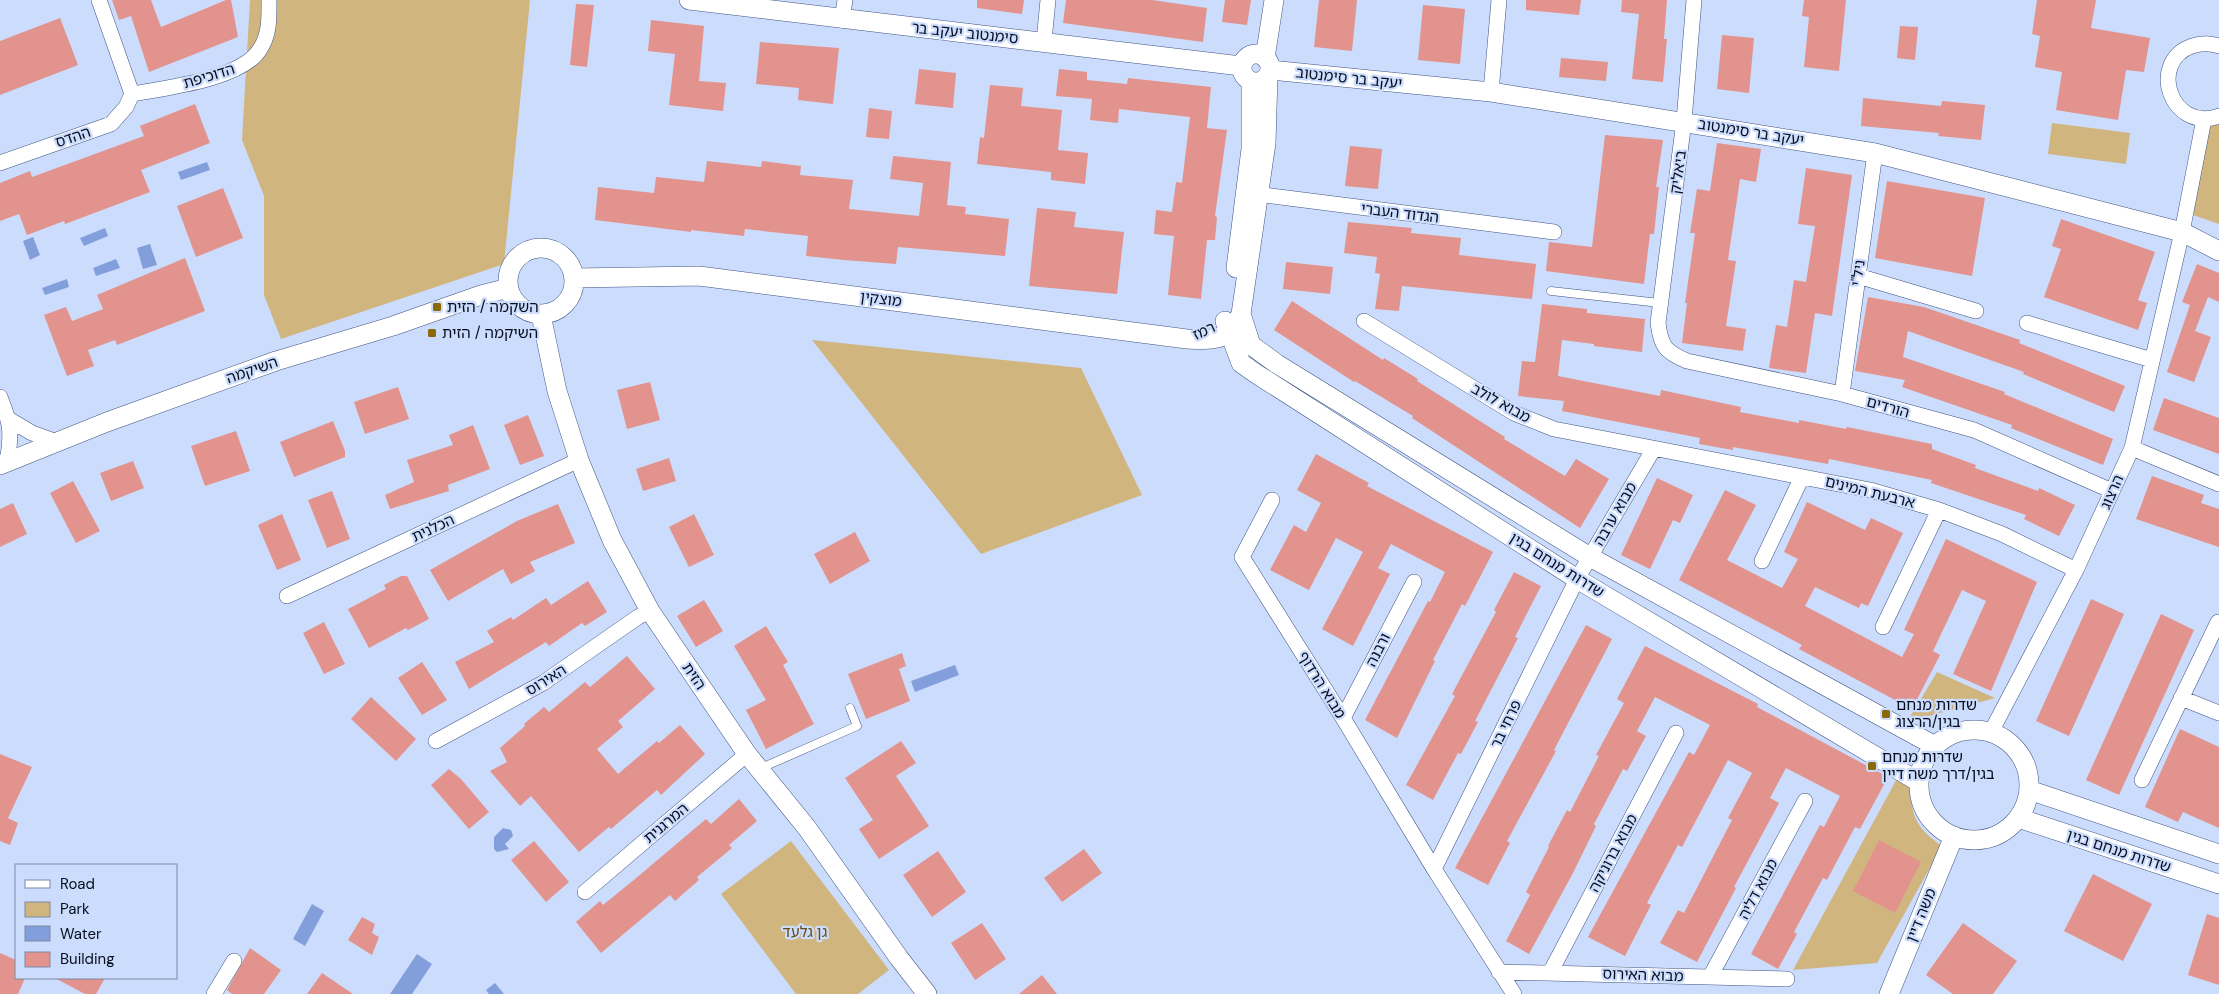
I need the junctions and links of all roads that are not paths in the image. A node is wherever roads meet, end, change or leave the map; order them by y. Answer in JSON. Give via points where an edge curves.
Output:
{"nodes":[{"id":1,"x":99,"y":0,"type":"edge"},
{"id":2,"x":269,"y":0,"type":"edge"},
{"id":3,"x":689,"y":0,"type":"edge"},
{"id":4,"x":845,"y":0,"type":"edge"},
{"id":5,"x":1048,"y":0,"type":"edge"},
{"id":6,"x":1274,"y":0,"type":"edge"},
{"id":7,"x":1500,"y":0,"type":"edge"},
{"id":8,"x":1694,"y":0,"type":"edge"},
{"id":9,"x":842,"y":20,"type":"junction"},
{"id":10,"x":1044,"y":41,"type":"junction"},
{"id":11,"x":2219,"y":46,"type":"edge"},
{"id":12,"x":1241,"y":66,"type":"junction"},
{"id":13,"x":1264,"y":71,"type":"junction"},
{"id":14,"x":1491,"y":92,"type":"junction"},
{"id":15,"x":132,"y":94,"type":"junction"},
{"id":16,"x":2212,"y":117,"type":"edge"},
{"id":17,"x":1684,"y":122,"type":"junction"},
{"id":18,"x":1875,"y":153,"type":"junction"},
{"id":19,"x":0,"y":163,"type":"edge"},
{"id":20,"x":1252,"y":193,"type":"junction"},
{"id":21,"x":1554,"y":232,"type":"dead end"},
{"id":22,"x":2182,"y":232,"type":"junction"},
{"id":23,"x":2219,"y":251,"type":"edge"},
{"id":24,"x":1858,"y":276,"type":"junction"},
{"id":25,"x":574,"y":278,"type":"junction"},
{"id":26,"x":508,"y":288,"type":"junction"},
{"id":27,"x":1551,"y":291,"type":"dead end"},
{"id":28,"x":1660,"y":302,"type":"junction"},
{"id":29,"x":1976,"y":311,"type":"dead end"},
{"id":30,"x":541,"y":315,"type":"junction"},
{"id":31,"x":1364,"y":321,"type":"dead end"},
{"id":32,"x":1232,"y":322,"type":"junction"},
{"id":33,"x":2027,"y":323,"type":"dead end"},
{"id":34,"x":1187,"y":339,"type":"joint"},
{"id":35,"x":1660,"y":343,"type":"joint"},
{"id":36,"x":2152,"y":360,"type":"junction"},
{"id":37,"x":1842,"y":394,"type":"junction"},
{"id":38,"x":0,"y":397,"type":"edge"},
{"id":39,"x":10,"y":420,"type":"junction"},
{"id":40,"x":57,"y":442,"type":"junction"},
{"id":41,"x":2132,"y":448,"type":"junction"},
{"id":42,"x":1653,"y":450,"type":"junction"},
{"id":43,"x":579,"y":460,"type":"junction"},
{"id":44,"x":4,"y":464,"type":"edge"},
{"id":45,"x":1802,"y":477,"type":"junction"},
{"id":46,"x":2219,"y":484,"type":"edge"},
{"id":47,"x":2112,"y":491,"type":"junction"},
{"id":48,"x":1272,"y":500,"type":"dead end"},
{"id":49,"x":1939,"y":510,"type":"junction"},
{"id":50,"x":1590,"y":557,"type":"junction"},
{"id":51,"x":1762,"y":561,"type":"dead end"},
{"id":52,"x":2076,"y":570,"type":"junction"},
{"id":53,"x":1577,"y":579,"type":"junction"},
{"id":54,"x":1414,"y":582,"type":"dead end"},
{"id":55,"x":287,"y":596,"type":"dead end"},
{"id":56,"x":650,"y":611,"type":"junction"},
{"id":57,"x":2218,"y":622,"type":"edge"},
{"id":58,"x":1883,"y":627,"type":"dead end"},
{"id":59,"x":2181,"y":698,"type":"junction"},
{"id":60,"x":850,"y":708,"type":"dead end"},
{"id":61,"x":2219,"y":713,"type":"edge"},
{"id":62,"x":1343,"y":718,"type":"junction"},
{"id":63,"x":1990,"y":732,"type":"junction"},
{"id":64,"x":1676,"y":733,"type":"dead end"},
{"id":65,"x":436,"y":741,"type":"dead end"},
{"id":66,"x":1936,"y":746,"type":"junction"},
{"id":67,"x":747,"y":754,"type":"junction"},
{"id":68,"x":759,"y":769,"type":"junction"},
{"id":69,"x":2142,"y":780,"type":"dead end"},
{"id":70,"x":1919,"y":782,"type":"junction"},
{"id":71,"x":2029,"y":790,"type":"junction"},
{"id":72,"x":1805,"y":801,"type":"dead end"},
{"id":73,"x":2018,"y":818,"type":"junction"},
{"id":74,"x":1954,"y":836,"type":"junction"},
{"id":75,"x":2219,"y":854,"type":"edge"},
{"id":76,"x":1434,"y":869,"type":"junction"},
{"id":77,"x":2219,"y":884,"type":"edge"},
{"id":78,"x":584,"y":892,"type":"dead end"},
{"id":79,"x":234,"y":961,"type":"dead end"},
{"id":80,"x":1499,"y":972,"type":"junction"},
{"id":81,"x":1550,"y":973,"type":"junction"},
{"id":82,"x":1710,"y":977,"type":"junction"},
{"id":83,"x":1786,"y":979,"type":"dead end"},
{"id":84,"x":214,"y":994,"type":"edge"},
{"id":85,"x":927,"y":994,"type":"edge"},
{"id":86,"x":1514,"y":994,"type":"edge"},
{"id":87,"x":1889,"y":994,"type":"edge"}],
"edges":[{"from":1,"to":15,"type":"street"},
{"from":2,"to":15,"type":"street","name":"הדוכיפת","via":[[269,28],[260,50],[244,65],[203,80]]},
{"from":3,"to":9,"type":"street","name":"סימנטוב יעקב בר"},
{"from":4,"to":9,"type":"street"},
{"from":5,"to":10,"type":"street"},
{"from":6,"to":13,"type":"street","name":"רמז"},
{"from":7,"to":14,"type":"street"},
{"from":8,"to":17,"type":"street","name":"ביאליק"},
{"from":9,"to":10,"type":"street","name":"סימנטוב יעקב בר"},
{"from":10,"to":12,"type":"street","name":"סימנטוב יעקב בר"},
{"from":11,"to":16,"type":"street","via":[[2199,44],[2187,48],[2172,62],[2168,81],[2172,99],[2180,109],[2191,116]]},
{"from":12,"to":13,"type":"street","via":[[1244,78]]},
{"from":12,"to":13,"type":"street","name":"יעקב בר סימנטוב","via":[[1249,56],[1257,54]]},
{"from":13,"to":14,"type":"street","name":"יעקב בר סימנטוב"},
{"from":13,"to":20,"type":"street","name":"רמז","via":[[1251,149]]},
{"from":14,"to":17,"type":"street","name":"יעקב בר סימנטוב"},
{"from":15,"to":19,"type":"street","name":"ההדס","via":[[126,107],[111,124]]},
{"from":16,"to":22,"type":"street","name":"הרצוג"},
{"from":17,"to":18,"type":"street","name":"יעקב בר סימנטוב"},
{"from":17,"to":28,"type":"street","name":"ביאליק"},
{"from":18,"to":22,"type":"street","name":"יעקב בר סימנטוב"},
{"from":18,"to":24,"type":"street","name":"ניל\"י"},
{"from":20,"to":21,"type":"street","name":"הגדוד העברי"},
{"from":20,"to":32,"type":"street","name":"רמז","via":[[1229,310]]},
{"from":22,"to":23,"type":"street","name":"יעקב בר סימנטוב"},
{"from":22,"to":36,"type":"street","name":"הרצוג"},
{"from":24,"to":29,"type":"street"},
{"from":24,"to":37,"type":"street","name":"ניל\"י"},
{"from":25,"to":26,"type":"street","via":[[564,258],[554,251],[534,248],[513,264]]},
{"from":25,"to":30,"type":"street","via":[[567,303],[556,312]]},
{"from":25,"to":34,"type":"street","name":"מוצקין","via":[[699,276]]},
{"from":26,"to":30,"type":"street","via":[[516,304],[526,312]]},
{"from":26,"to":40,"type":"street","name":"השיקמה","via":[[276,361]]},
{"from":27,"to":28,"type":"lane"},
{"from":28,"to":35,"type":"street","name":"ביאליק"},
{"from":30,"to":43,"type":"street","name":"הזית","via":[[557,390]]},
{"from":31,"to":42,"type":"street","name":"מבוא לולב","via":[[1514,413],[1554,429]]},
{"from":32,"to":34,"type":"street","name":"רמז"},
{"from":32,"to":50,"type":"street","name":"שדרות מנחם בגין","via":[[1260,352]]},
{"from":32,"to":53,"type":"street","name":"שדרות מנחם בגין","via":[[1241,363]]},
{"from":33,"to":36,"type":"street"},
{"from":35,"to":37,"type":"street","name":"הורדים","via":[[1673,355],[1687,361]]},
{"from":36,"to":41,"type":"street","name":"הרצוג"},
{"from":37,"to":47,"type":"street","name":"הורדים","via":[[1974,430]]},
{"from":38,"to":39,"type":"street"},
{"from":39,"to":40,"type":"street"},
{"from":39,"to":44,"type":"street","via":[[11,437]]},
{"from":40,"to":44,"type":"street","name":"השיקמה"},
{"from":41,"to":46,"type":"street"},
{"from":41,"to":47,"type":"street","name":"הרצוג"},
{"from":42,"to":45,"type":"street","name":"ארבעת המינים"},
{"from":42,"to":50,"type":"street","name":"מבוא ערבה"},
{"from":43,"to":55,"type":"street","name":"הכלנית"},
{"from":43,"to":56,"type":"street","name":"הזית","via":[[612,540]]},
{"from":45,"to":49,"type":"street","name":"ארבעת המינים","via":[[1870,490]]},
{"from":45,"to":51,"type":"street"},
{"from":47,"to":52,"type":"street","name":"הרצוג"},
{"from":48,"to":62,"type":"street","name":"מבוא הרדוף","via":[[1242,557]]},
{"from":49,"to":52,"type":"street","name":"ארבעת המינים","via":[[2002,534]]},
{"from":49,"to":58,"type":"street"},
{"from":50,"to":53,"type":"street","name":"מבוא ערבה"},
{"from":50,"to":66,"type":"street","name":"שדרות מנחם בגין"},
{"from":52,"to":63,"type":"street","name":"הרצוג"},
{"from":53,"to":70,"type":"street","name":"שדרות מנחם בגין"},
{"from":53,"to":76,"type":"street","name":"פרחי בר"},
{"from":54,"to":62,"type":"street","name":"ורבנה"},
{"from":56,"to":65,"type":"street","name":"האירוס","via":[[543,684]]},
{"from":56,"to":67,"type":"street","name":"הזית"},
{"from":57,"to":59,"type":"street"},
{"from":59,"to":61,"type":"street"},
{"from":59,"to":69,"type":"street"},
{"from":60,"to":68,"type":"lane","via":[[857,726]]},
{"from":62,"to":76,"type":"street","name":"מבוא הרדוף"},
{"from":63,"to":66,"type":"street","via":[[1961,731]]},
{"from":63,"to":71,"type":"street","via":[[2007,741],[2020,754]]},
{"from":64,"to":81,"type":"street","name":"מבוא ברוניקה"},
{"from":66,"to":70,"type":"street","via":[[1926,758]]},
{"from":67,"to":68,"type":"street","name":"הזית"},
{"from":67,"to":78,"type":"street","name":"המרגנית"},
{"from":68,"to":85,"type":"street","name":"הזית","via":[[807,828]]},
{"from":70,"to":74,"type":"street","via":[[1921,802],[1928,815],[1938,827]]},
{"from":71,"to":73,"type":"street","via":[[2026,805]]},
{"from":71,"to":75,"type":"street","name":"שדרות מנחם בגין"},
{"from":72,"to":82,"type":"street","name":"מבוא דליה"},
{"from":73,"to":74,"type":"street","via":[[1994,837],[1965,840]]},
{"from":73,"to":77,"type":"street","name":"שדרות מנחם בגין"},
{"from":74,"to":87,"type":"street","name":"משה דיין"},
{"from":76,"to":80,"type":"street","name":"מבוא הרדוף"},
{"from":79,"to":84,"type":"street"},
{"from":80,"to":81,"type":"street","name":"מבוא האירוס"},
{"from":80,"to":86,"type":"street","name":"מבוא הרדוף"},
{"from":81,"to":82,"type":"street","name":"מבוא האירוס"},
{"from":82,"to":83,"type":"street","name":"מבוא האירוס"}]}
